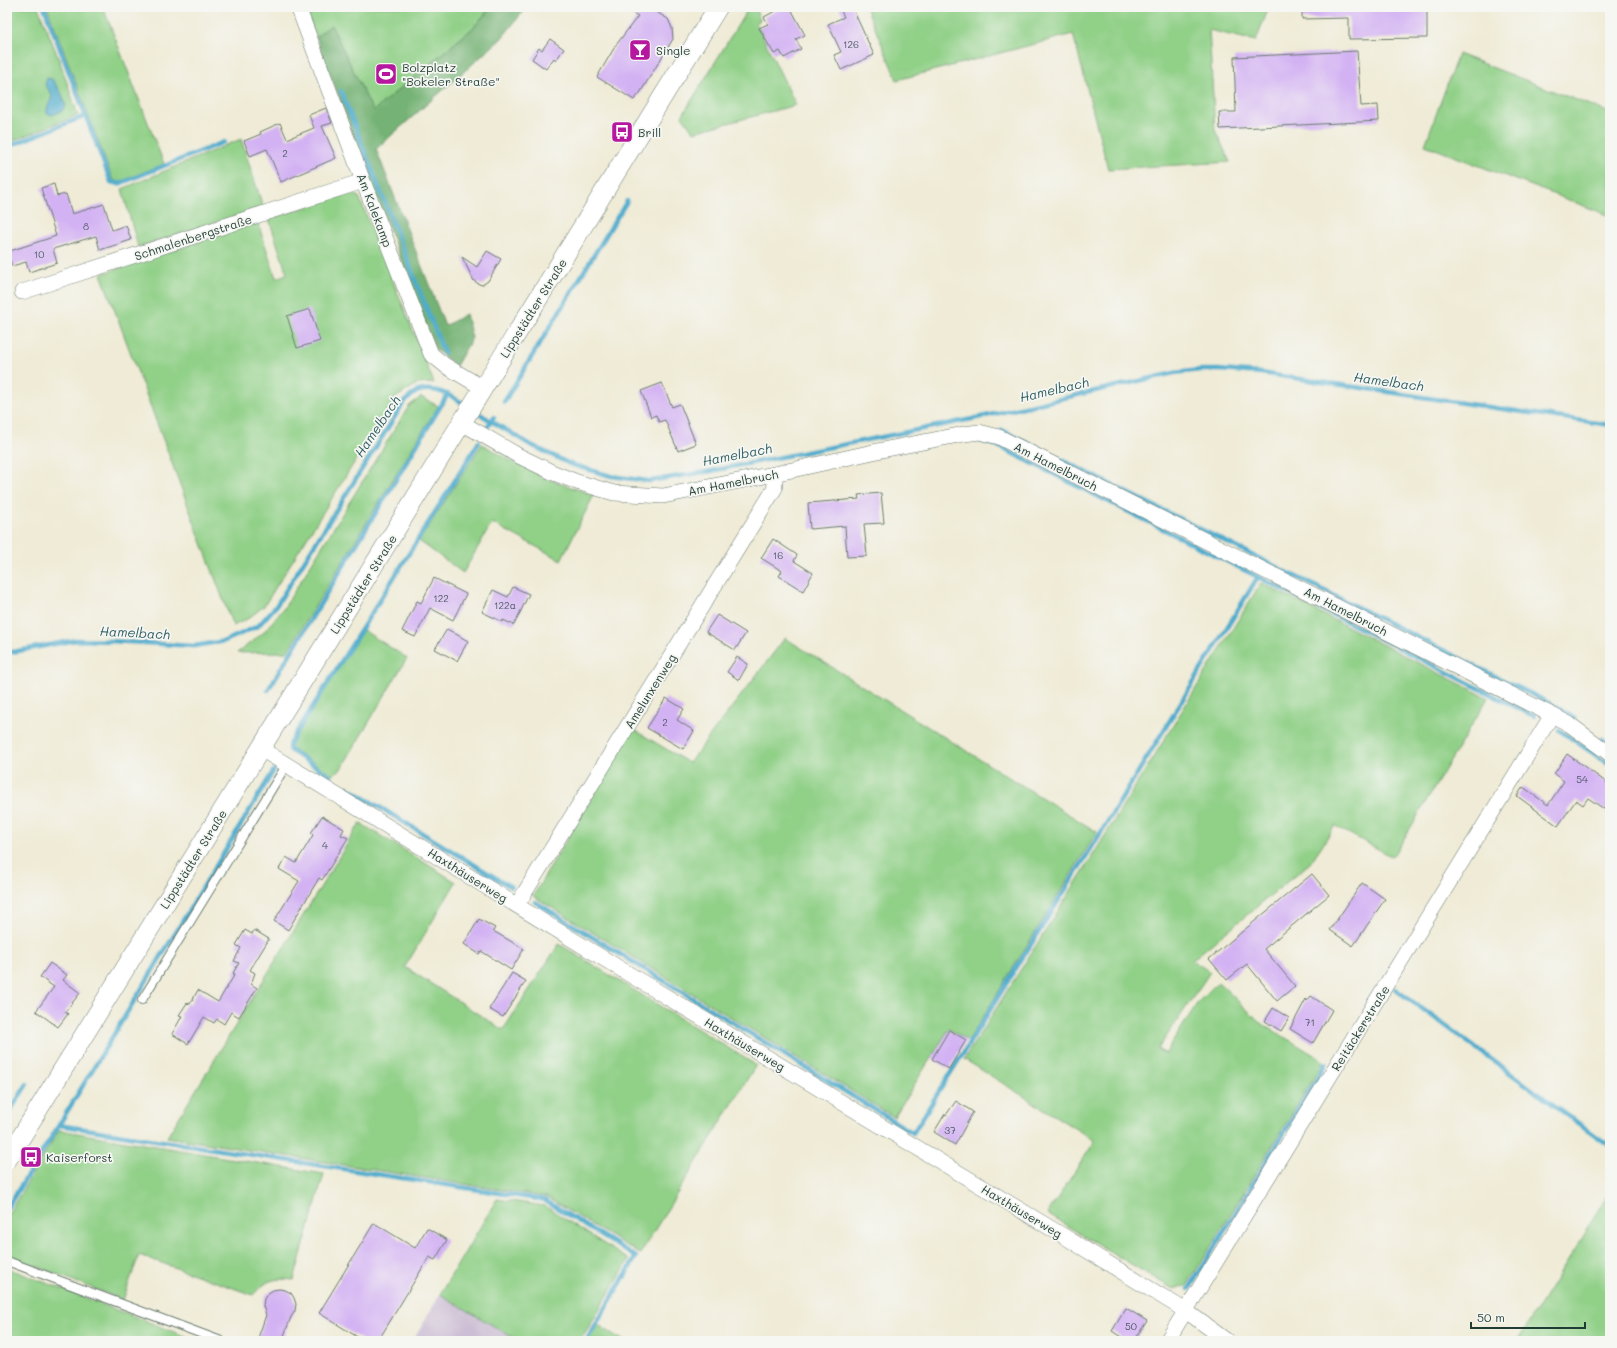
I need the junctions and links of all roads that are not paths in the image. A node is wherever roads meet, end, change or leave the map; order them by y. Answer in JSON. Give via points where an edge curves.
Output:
{"nodes":[{"id":1,"x":298,"y":7,"type":"edge"},
{"id":2,"x":712,"y":9,"type":"edge"},
{"id":3,"x":363,"y":181,"type":"junction"},
{"id":4,"x":22,"y":292,"type":"dead end"},
{"id":5,"x":480,"y":393,"type":"junction"},
{"id":6,"x":463,"y":421,"type":"junction"},
{"id":7,"x":774,"y":474,"type":"junction"},
{"id":8,"x":1552,"y":715,"type":"junction"},
{"id":9,"x":261,"y":749,"type":"junction"},
{"id":10,"x":1610,"y":754,"type":"edge"},
{"id":11,"x":288,"y":764,"type":"junction"},
{"id":12,"x":517,"y":905,"type":"junction"},
{"id":13,"x":142,"y":1000,"type":"dead end"},
{"id":14,"x":7,"y":1160,"type":"edge"},
{"id":15,"x":7,"y":1261,"type":"edge"},
{"id":16,"x":1186,"y":1312,"type":"junction"},
{"id":17,"x":221,"y":1341,"type":"edge"},
{"id":18,"x":1167,"y":1341,"type":"edge"},
{"id":19,"x":1226,"y":1341,"type":"edge"}],
"edges":[{"from":1,"to":3,"type":"street","name":"Am Kalekamp"},
{"from":2,"to":5,"type":"street","name":"Lippstädter Straße"},
{"from":3,"to":4,"type":"street","name":"Schmalenbergstraße"},
{"from":3,"to":5,"type":"street","name":"Am Kalekamp","via":[[431,354]]},
{"from":5,"to":6,"type":"street","name":"Lippstädter Straße"},
{"from":6,"to":7,"type":"street","name":"Am Hamelbruch","via":[[519,456],[554,473],[614,493],[663,496]]},
{"from":6,"to":9,"type":"street","name":"Lippstädter Straße"},
{"from":7,"to":8,"type":"street","name":"Am Hamelbruch","via":[[964,434],[979,432],[999,437]]},
{"from":7,"to":12,"type":"street","name":"Amelunxenweg","via":[[775,488]]},
{"from":8,"to":10,"type":"street","name":"Am Hamelbruch","via":[[1569,724]]},
{"from":8,"to":16,"type":"street","name":"Reitäckerstraße"},
{"from":9,"to":11,"type":"street","name":"Haxthäuserweg"},
{"from":9,"to":14,"type":"street","name":"Lippstädter Straße"},
{"from":11,"to":12,"type":"street","name":"Haxthäuserweg"},
{"from":11,"to":13,"type":"lane"},
{"from":12,"to":16,"type":"street","name":"Haxthäuserweg"},
{"from":15,"to":17,"type":"lane"},
{"from":16,"to":18,"type":"street","name":"Reitäckerstraße"},
{"from":16,"to":19,"type":"street","name":"Haxthäuserweg"}]}
